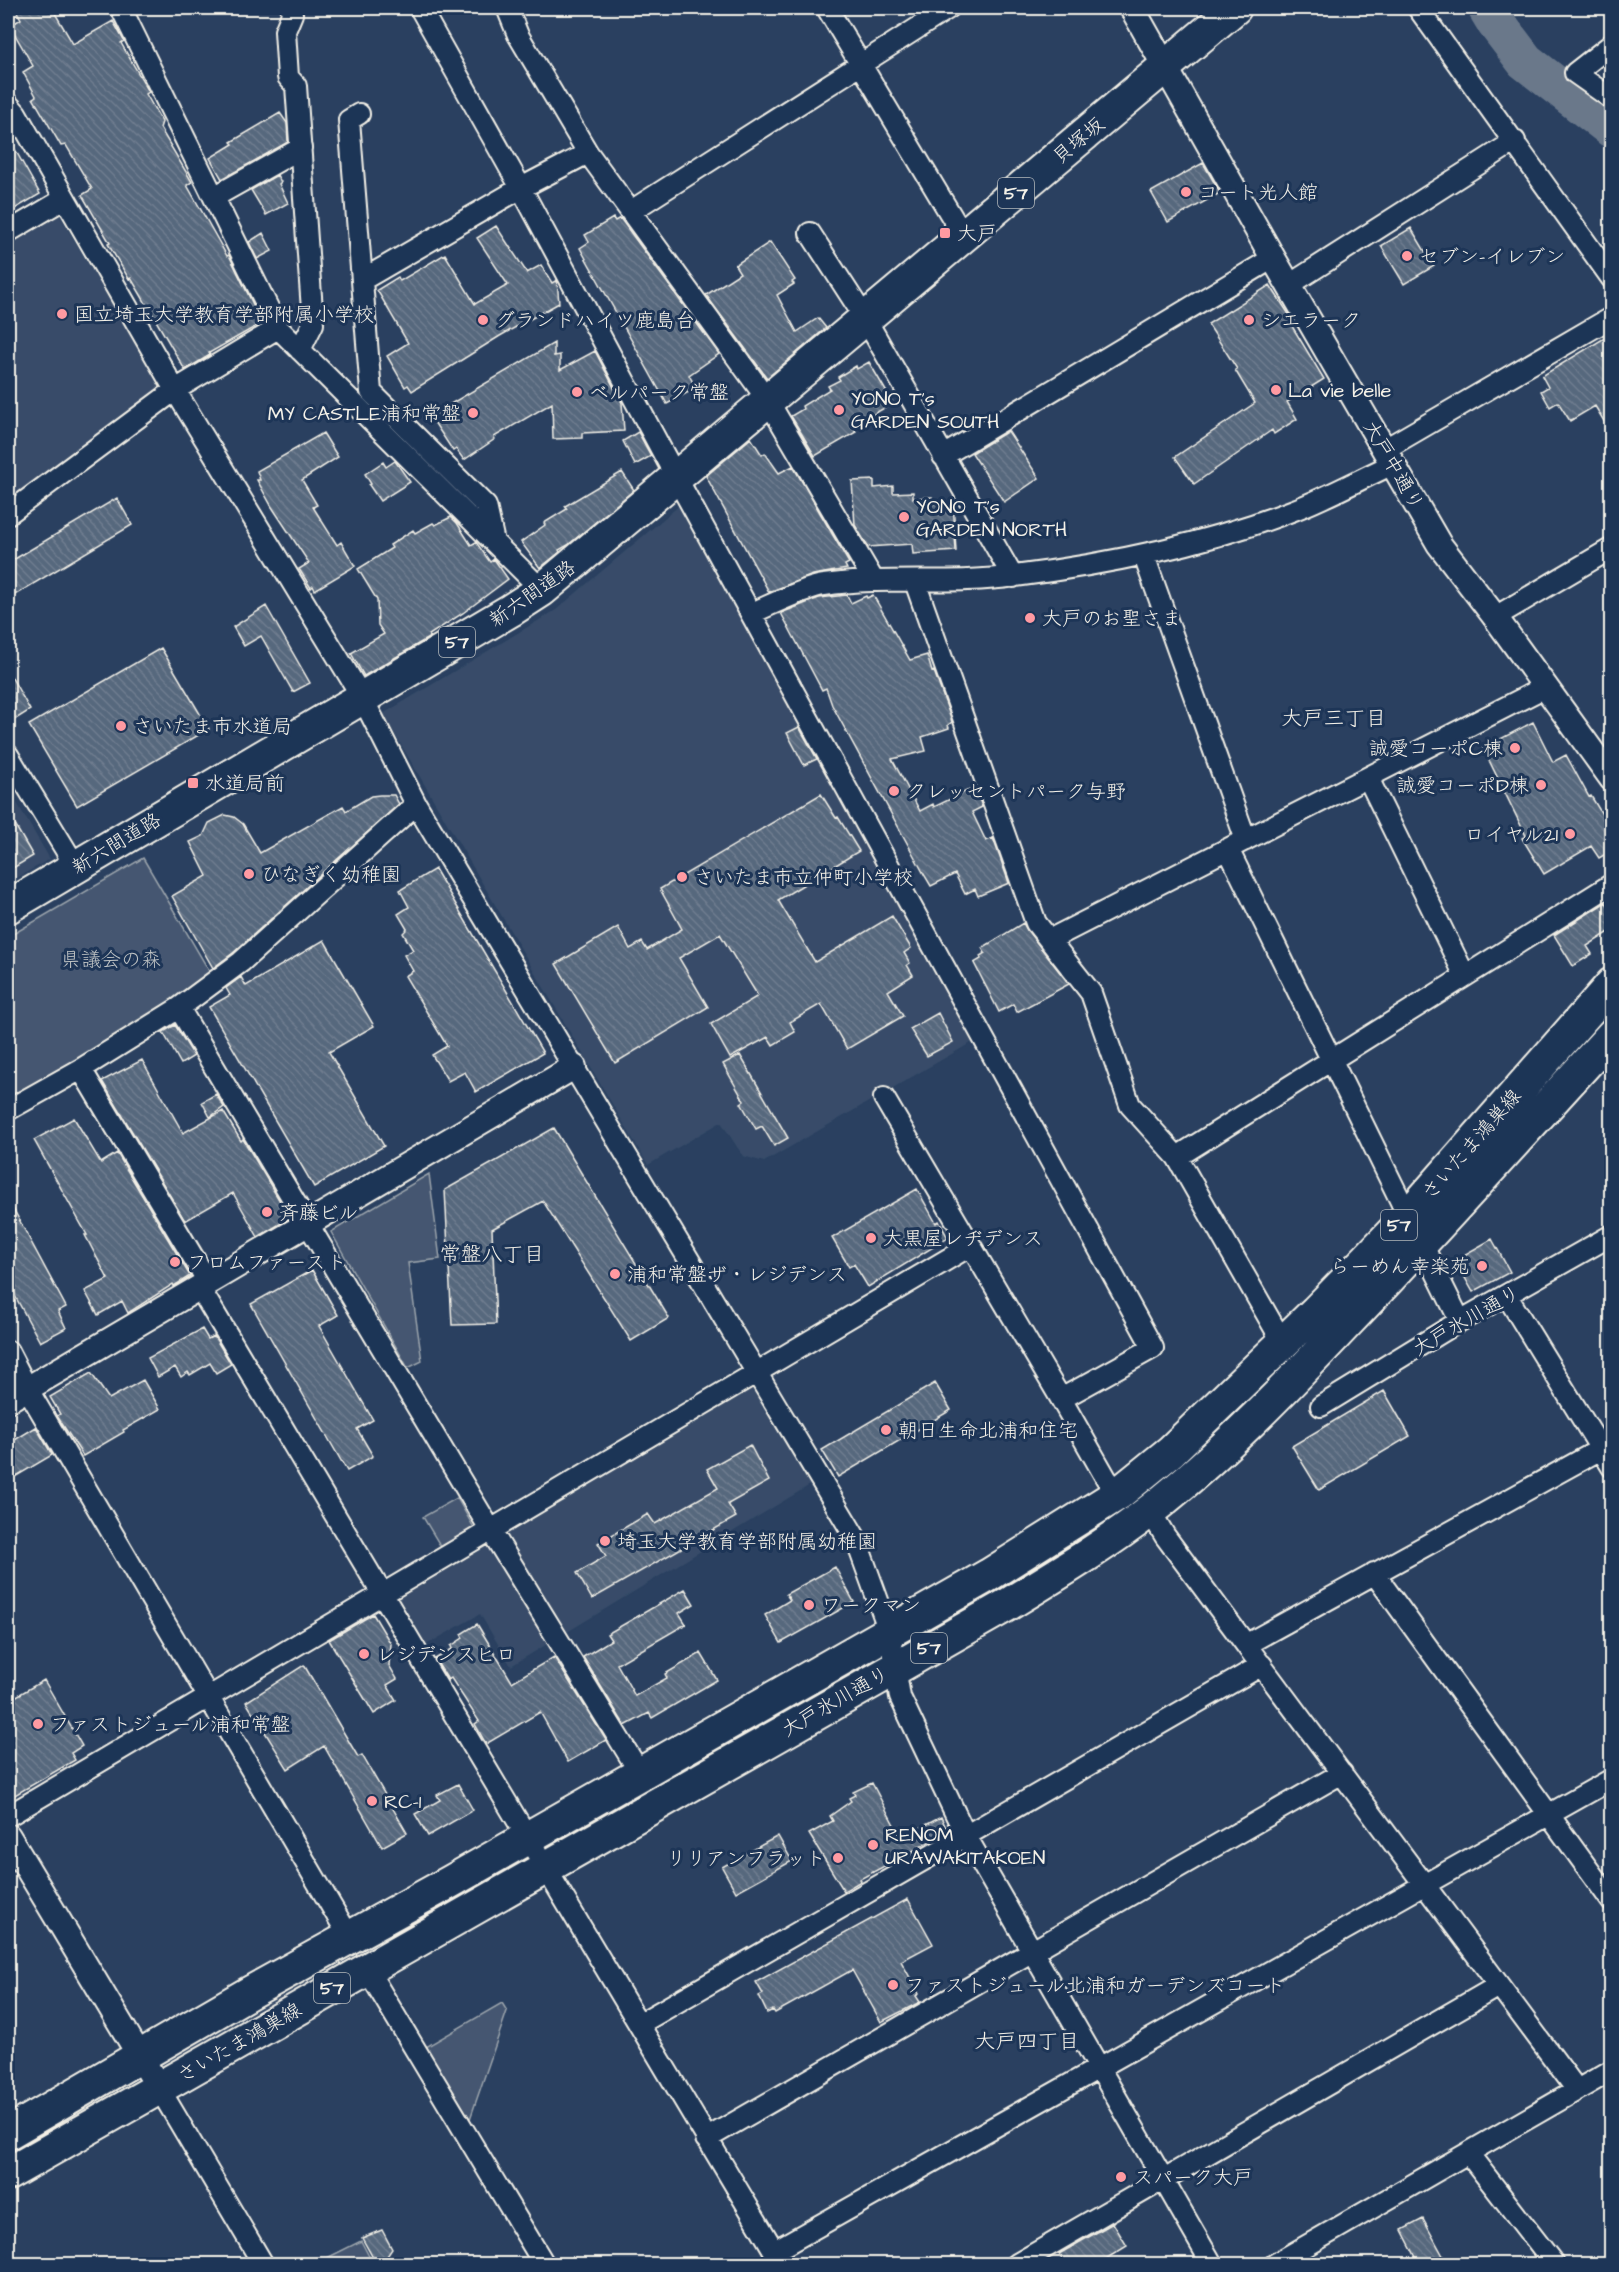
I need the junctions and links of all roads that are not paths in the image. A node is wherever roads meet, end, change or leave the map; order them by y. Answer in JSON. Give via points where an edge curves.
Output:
{"nodes":[{"id":1,"x":121,"y":8,"type":"edge"},
{"id":2,"x":291,"y":8,"type":"edge"},
{"id":3,"x":420,"y":8,"type":"edge"},
{"id":4,"x":510,"y":8,"type":"edge"},
{"id":5,"x":827,"y":8,"type":"edge"},
{"id":6,"x":949,"y":8,"type":"edge"},
{"id":7,"x":1132,"y":8,"type":"edge"},
{"id":8,"x":1235,"y":8,"type":"edge"},
{"id":9,"x":1418,"y":8,"type":"edge"},
{"id":10,"x":1611,"y":44,"type":"edge"},
{"id":11,"x":861,"y":63,"type":"junction"},
{"id":12,"x":1166,"y":66,"type":"junction"},
{"id":13,"x":1611,"y":99,"type":"edge"},
{"id":14,"x":8,"y":104,"type":"edge"},
{"id":15,"x":359,"y":114,"type":"dead end"},
{"id":16,"x":1515,"y":141,"type":"junction"},
{"id":17,"x":301,"y":148,"type":"junction"},
{"id":18,"x":588,"y":153,"type":"junction"},
{"id":19,"x":521,"y":188,"type":"junction"},
{"id":20,"x":214,"y":197,"type":"junction"},
{"id":21,"x":64,"y":199,"type":"junction"},
{"id":22,"x":630,"y":211,"type":"junction"},
{"id":23,"x":8,"y":232,"type":"edge"},
{"id":24,"x":810,"y":233,"type":"dead end"},
{"id":25,"x":964,"y":237,"type":"junction"},
{"id":26,"x":1274,"y":258,"type":"junction"},
{"id":27,"x":1611,"y":279,"type":"edge"},
{"id":28,"x":362,"y":280,"type":"junction"},
{"id":29,"x":1289,"y":285,"type":"junction"},
{"id":30,"x":1611,"y":317,"type":"edge"},
{"id":31,"x":865,"y":318,"type":"junction"},
{"id":32,"x":278,"y":328,"type":"junction"},
{"id":33,"x":300,"y":350,"type":"junction"},
{"id":34,"x":175,"y":390,"type":"junction"},
{"id":35,"x":767,"y":399,"type":"junction"},
{"id":36,"x":943,"y":456,"type":"junction"},
{"id":37,"x":1389,"y":456,"type":"junction"},
{"id":38,"x":676,"y":477,"type":"junction"},
{"id":39,"x":8,"y":514,"type":"edge"},
{"id":40,"x":494,"y":542,"type":"junction"},
{"id":41,"x":1611,"y":548,"type":"edge"},
{"id":42,"x":1144,"y":556,"type":"junction"},
{"id":43,"x":1013,"y":577,"type":"junction"},
{"id":44,"x":874,"y":581,"type":"junction"},
{"id":45,"x":915,"y":582,"type":"junction"},
{"id":46,"x":542,"y":590,"type":"junction"},
{"id":47,"x":752,"y":613,"type":"junction"},
{"id":48,"x":1495,"y":617,"type":"junction"},
{"id":49,"x":1545,"y":687,"type":"junction"},
{"id":50,"x":362,"y":697,"type":"junction"},
{"id":51,"x":8,"y":755,"type":"edge"},
{"id":52,"x":1368,"y":778,"type":"junction"},
{"id":53,"x":1611,"y":779,"type":"edge"},
{"id":54,"x":416,"y":804,"type":"junction"},
{"id":55,"x":1246,"y":840,"type":"junction"},
{"id":56,"x":1228,"y":849,"type":"junction"},
{"id":57,"x":76,"y":867,"type":"junction"},
{"id":58,"x":1611,"y":885,"type":"edge"},
{"id":59,"x":8,"y":907,"type":"edge"},
{"id":60,"x":1049,"y":940,"type":"junction"},
{"id":61,"x":1465,"y":976,"type":"junction"},
{"id":62,"x":1611,"y":984,"type":"edge"},
{"id":63,"x":179,"y":1008,"type":"junction"},
{"id":64,"x":1611,"y":1035,"type":"edge"},
{"id":65,"x":1331,"y":1060,"type":"junction"},
{"id":66,"x":574,"y":1067,"type":"junction"},
{"id":67,"x":81,"y":1069,"type":"junction"},
{"id":68,"x":884,"y":1098,"type":"dead end"},
{"id":69,"x":8,"y":1110,"type":"edge"},
{"id":70,"x":1177,"y":1156,"type":"junction"},
{"id":71,"x":1408,"y":1216,"type":"junction"},
{"id":72,"x":309,"y":1223,"type":"junction"},
{"id":73,"x":1611,"y":1235,"type":"edge"},
{"id":74,"x":1422,"y":1245,"type":"junction"},
{"id":75,"x":970,"y":1246,"type":"junction"},
{"id":76,"x":203,"y":1285,"type":"junction"},
{"id":77,"x":1507,"y":1296,"type":"junction"},
{"id":78,"x":1460,"y":1322,"type":"junction"},
{"id":79,"x":1283,"y":1343,"type":"junction"},
{"id":80,"x":8,"y":1351,"type":"edge"},
{"id":81,"x":756,"y":1373,"type":"junction"},
{"id":82,"x":17,"y":1394,"type":"edge"},
{"id":83,"x":1061,"y":1399,"type":"junction"},
{"id":84,"x":1321,"y":1407,"type":"dead end"},
{"id":85,"x":1606,"y":1446,"type":"edge"},
{"id":86,"x":1171,"y":1451,"type":"joint"},
{"id":87,"x":1611,"y":1467,"type":"edge"},
{"id":88,"x":1191,"y":1478,"type":"joint"},
{"id":89,"x":1118,"y":1494,"type":"junction"},
{"id":90,"x":1150,"y":1511,"type":"junction"},
{"id":91,"x":490,"y":1529,"type":"junction"},
{"id":92,"x":1374,"y":1574,"type":"junction"},
{"id":93,"x":382,"y":1595,"type":"junction"},
{"id":94,"x":889,"y":1631,"type":"junction"},
{"id":95,"x":1247,"y":1644,"type":"junction"},
{"id":96,"x":1262,"y":1665,"type":"junction"},
{"id":97,"x":894,"y":1668,"type":"junction"},
{"id":98,"x":210,"y":1696,"type":"junction"},
{"id":99,"x":640,"y":1773,"type":"junction"},
{"id":100,"x":1342,"y":1773,"type":"junction"},
{"id":101,"x":1611,"y":1779,"type":"edge"},
{"id":102,"x":657,"y":1803,"type":"joint"},
{"id":103,"x":1548,"y":1815,"type":"junction"},
{"id":104,"x":8,"y":1816,"type":"edge"},
{"id":105,"x":8,"y":1836,"type":"edge"},
{"id":106,"x":966,"y":1836,"type":"junction"},
{"id":107,"x":528,"y":1837,"type":"junction"},
{"id":108,"x":545,"y":1866,"type":"junction"},
{"id":109,"x":1424,"y":1885,"type":"junction"},
{"id":110,"x":1611,"y":1902,"type":"edge"},
{"id":111,"x":350,"y":1938,"type":"junction"},
{"id":112,"x":1032,"y":1951,"type":"junction"},
{"id":113,"x":367,"y":1969,"type":"junction"},
{"id":114,"x":1498,"y":1986,"type":"junction"},
{"id":115,"x":639,"y":2024,"type":"junction"},
{"id":116,"x":140,"y":2056,"type":"junction"},
{"id":117,"x":1099,"y":2068,"type":"junction"},
{"id":118,"x":1611,"y":2070,"type":"edge"},
{"id":119,"x":159,"y":2088,"type":"junction"},
{"id":120,"x":1577,"y":2090,"type":"junction"},
{"id":121,"x":8,"y":2133,"type":"edge"},
{"id":122,"x":706,"y":2139,"type":"junction"},
{"id":123,"x":1468,"y":2153,"type":"junction"},
{"id":124,"x":8,"y":2174,"type":"edge"},
{"id":125,"x":1163,"y":2180,"type":"junction"},
{"id":126,"x":778,"y":2258,"type":"edge"},
{"id":127,"x":264,"y":2265,"type":"edge"},
{"id":128,"x":544,"y":2265,"type":"edge"},
{"id":129,"x":1017,"y":2265,"type":"edge"},
{"id":130,"x":1212,"y":2265,"type":"edge"},
{"id":131,"x":1275,"y":2265,"type":"edge"},
{"id":132,"x":1554,"y":2265,"type":"edge"}],
"edges":[{"from":1,"to":20,"type":"street"},
{"from":2,"to":17,"type":"street","via":[[285,42],[288,77],[296,86]]},
{"from":3,"to":19,"type":"street"},
{"from":4,"to":18,"type":"street","via":[[518,35]]},
{"from":5,"to":11,"type":"street"},
{"from":6,"to":11,"type":"street"},
{"from":7,"to":12,"type":"street","name":"大戸中通り"},
{"from":8,"to":12,"type":"main road","name":"貝塚坂","number":"57"},
{"from":9,"to":16,"type":"street"},
{"from":10,"to":13,"type":"street","via":[[1575,73]]},
{"from":11,"to":22,"type":"street"},
{"from":11,"to":25,"type":"street"},
{"from":12,"to":25,"type":"main road","name":"貝塚坂","number":"57"},
{"from":12,"to":26,"type":"street","name":"大戸中通り"},
{"from":14,"to":21,"type":"street"},
{"from":15,"to":28,"type":"street","via":[[350,120]]},
{"from":16,"to":27,"type":"street"},
{"from":16,"to":29,"type":"street"},
{"from":17,"to":20,"type":"street"},
{"from":17,"to":33,"type":"street","via":[[313,324]]},
{"from":18,"to":19,"type":"street"},
{"from":18,"to":22,"type":"street"},
{"from":19,"to":28,"type":"street"},
{"from":19,"to":38,"type":"street"},
{"from":20,"to":32,"type":"street"},
{"from":21,"to":23,"type":"street"},
{"from":21,"to":34,"type":"street"},
{"from":22,"to":35,"type":"street"},
{"from":24,"to":31,"type":"street"},
{"from":25,"to":31,"type":"main road","name":"貝塚坂","number":"57"},
{"from":26,"to":29,"type":"street","name":"大戸中通り"},
{"from":26,"to":36,"type":"street"},
{"from":28,"to":40,"type":"street","via":[[371,392],[486,506]]},
{"from":29,"to":37,"type":"street","name":"大戸中通り"},
{"from":30,"to":37,"type":"street"},
{"from":31,"to":35,"type":"main road","name":"新六間道路","number":"57"},
{"from":31,"to":36,"type":"street"},
{"from":32,"to":33,"type":"street"},
{"from":32,"to":34,"type":"street"},
{"from":33,"to":40,"type":"street"},
{"from":34,"to":39,"type":"street"},
{"from":34,"to":50,"type":"street"},
{"from":35,"to":38,"type":"main road","name":"新六間道路","number":"57"},
{"from":35,"to":44,"type":"street"},
{"from":36,"to":43,"type":"street"},
{"from":37,"to":42,"type":"street","via":[[1294,510]]},
{"from":37,"to":48,"type":"street","name":"大戸中通り","via":[[1439,544]]},
{"from":38,"to":46,"type":"main road","name":"新六間道路","number":"57"},
{"from":38,"to":47,"type":"street"},
{"from":40,"to":46,"type":"street"},
{"from":41,"to":48,"type":"street"},
{"from":42,"to":43,"type":"street"},
{"from":42,"to":55,"type":"street"},
{"from":43,"to":45,"type":"street"},
{"from":44,"to":45,"type":"street"},
{"from":44,"to":47,"type":"street","via":[[821,585]]},
{"from":45,"to":60,"type":"street","via":[[1036,923]]},
{"from":46,"to":50,"type":"main road","name":"新六間道路","number":"57"},
{"from":47,"to":83,"type":"street","via":[[1153,1348]]},
{"from":48,"to":49,"type":"street","name":"大戸中通り"},
{"from":49,"to":52,"type":"street"},
{"from":49,"to":53,"type":"street","name":"大戸中通り"},
{"from":50,"to":54,"type":"street"},
{"from":50,"to":57,"type":"main road","name":"新六間道路","number":"57"},
{"from":51,"to":57,"type":"street"},
{"from":52,"to":55,"type":"street"},
{"from":52,"to":61,"type":"street"},
{"from":54,"to":63,"type":"street","via":[[241,962]]},
{"from":54,"to":66,"type":"street"},
{"from":55,"to":56,"type":"street"},
{"from":56,"to":60,"type":"street"},
{"from":56,"to":65,"type":"street"},
{"from":57,"to":59,"type":"main road","name":"新六間道路","number":"57"},
{"from":58,"to":61,"type":"street"},
{"from":60,"to":70,"type":"street","via":[[1091,993],[1130,1105]]},
{"from":61,"to":65,"type":"street"},
{"from":62,"to":71,"type":"main road","name":"さいたま鴻巣線","number":"57"},
{"from":63,"to":67,"type":"street"},
{"from":63,"to":72,"type":"street"},
{"from":64,"to":74,"type":"main road","name":"さいたま鴻巣線","number":"57"},
{"from":65,"to":70,"type":"street"},
{"from":65,"to":71,"type":"street"},
{"from":66,"to":72,"type":"street"},
{"from":66,"to":81,"type":"street"},
{"from":67,"to":69,"type":"street"},
{"from":67,"to":76,"type":"street"},
{"from":68,"to":75,"type":"street"},
{"from":70,"to":79,"type":"street"},
{"from":71,"to":79,"type":"main road","name":"さいたま鴻巣線","number":"57"},
{"from":72,"to":76,"type":"street"},
{"from":72,"to":91,"type":"street"},
{"from":73,"to":77,"type":"street","name":"大戸氷川通り"},
{"from":74,"to":78,"type":"street"},
{"from":74,"to":88,"type":"main road","name":"さいたま鴻巣線","number":"57","via":[[1282,1391]]},
{"from":75,"to":81,"type":"street"},
{"from":75,"to":83,"type":"street"},
{"from":76,"to":82,"type":"street"},
{"from":76,"to":93,"type":"street"},
{"from":77,"to":78,"type":"street","name":"大戸氷川通り"},
{"from":77,"to":85,"type":"street"},
{"from":78,"to":84,"type":"street","name":"大戸氷川通り"},
{"from":79,"to":86,"type":"main road","name":"さいたま鴻巣線","number":"57"},
{"from":80,"to":82,"type":"street"},
{"from":81,"to":91,"type":"street"},
{"from":81,"to":94,"type":"street","via":[[855,1537]]},
{"from":82,"to":98,"type":"street"},
{"from":83,"to":89,"type":"street"},
{"from":85,"to":87,"type":"street"},
{"from":85,"to":92,"type":"street"},
{"from":86,"to":89,"type":"main road","name":"大戸氷川通り","number":"57"},
{"from":88,"to":90,"type":"main road","name":"大戸氷川通り","number":"57"},
{"from":89,"to":94,"type":"main road","name":"大戸氷川通り","number":"57","via":[[990,1575]]},
{"from":90,"to":95,"type":"street"},
{"from":90,"to":97,"type":"main road","name":"大戸氷川通り","number":"57","via":[[1060,1574]]},
{"from":91,"to":93,"type":"street"},
{"from":91,"to":99,"type":"street"},
{"from":92,"to":95,"type":"street"},
{"from":92,"to":103,"type":"street"},
{"from":93,"to":98,"type":"street"},
{"from":93,"to":107,"type":"street"},
{"from":94,"to":97,"type":"street"},
{"from":94,"to":99,"type":"main road","name":"大戸氷川通り","number":"57"},
{"from":95,"to":96,"type":"street"},
{"from":96,"to":100,"type":"street"},
{"from":96,"to":106,"type":"street"},
{"from":97,"to":102,"type":"main road","name":"大戸氷川通り","number":"57"},
{"from":97,"to":106,"type":"street","via":[[900,1697]]},
{"from":98,"to":104,"type":"street"},
{"from":98,"to":111,"type":"street"},
{"from":99,"to":107,"type":"main road","name":"さいたま鴻巣線","number":"57"},
{"from":100,"to":109,"type":"street"},
{"from":100,"to":112,"type":"street"},
{"from":101,"to":103,"type":"street"},
{"from":102,"to":108,"type":"main road","name":"さいたま鴻巣線","number":"57"},
{"from":103,"to":109,"type":"street"},
{"from":103,"to":110,"type":"street"},
{"from":105,"to":116,"type":"street"},
{"from":106,"to":112,"type":"street"},
{"from":106,"to":115,"type":"street"},
{"from":107,"to":108,"type":"street"},
{"from":107,"to":111,"type":"main road","name":"さいたま鴻巣線","number":"57"},
{"from":108,"to":113,"type":"main road","name":"さいたま鴻巣線","number":"57"},
{"from":108,"to":115,"type":"street"},
{"from":109,"to":114,"type":"street"},
{"from":109,"to":117,"type":"street"},
{"from":111,"to":116,"type":"main road","name":"さいたま鴻巣線","number":"57"},
{"from":112,"to":117,"type":"street"},
{"from":112,"to":122,"type":"street"},
{"from":113,"to":119,"type":"main road","name":"さいたま鴻巣線","number":"57"},
{"from":113,"to":128,"type":"street"},
{"from":114,"to":120,"type":"street"},
{"from":114,"to":125,"type":"street"},
{"from":115,"to":122,"type":"street"},
{"from":116,"to":119,"type":"street"},
{"from":116,"to":121,"type":"main road","name":"さいたま鴻巣線","number":"57"},
{"from":117,"to":125,"type":"street"},
{"from":117,"to":126,"type":"street"},
{"from":118,"to":120,"type":"street"},
{"from":119,"to":124,"type":"main road","name":"さいたま鴻巣線","number":"57"},
{"from":119,"to":127,"type":"street"},
{"from":120,"to":123,"type":"street"},
{"from":122,"to":126,"type":"street"},
{"from":123,"to":131,"type":"street"},
{"from":123,"to":132,"type":"street"},
{"from":125,"to":129,"type":"street"},
{"from":125,"to":130,"type":"street"}]}
